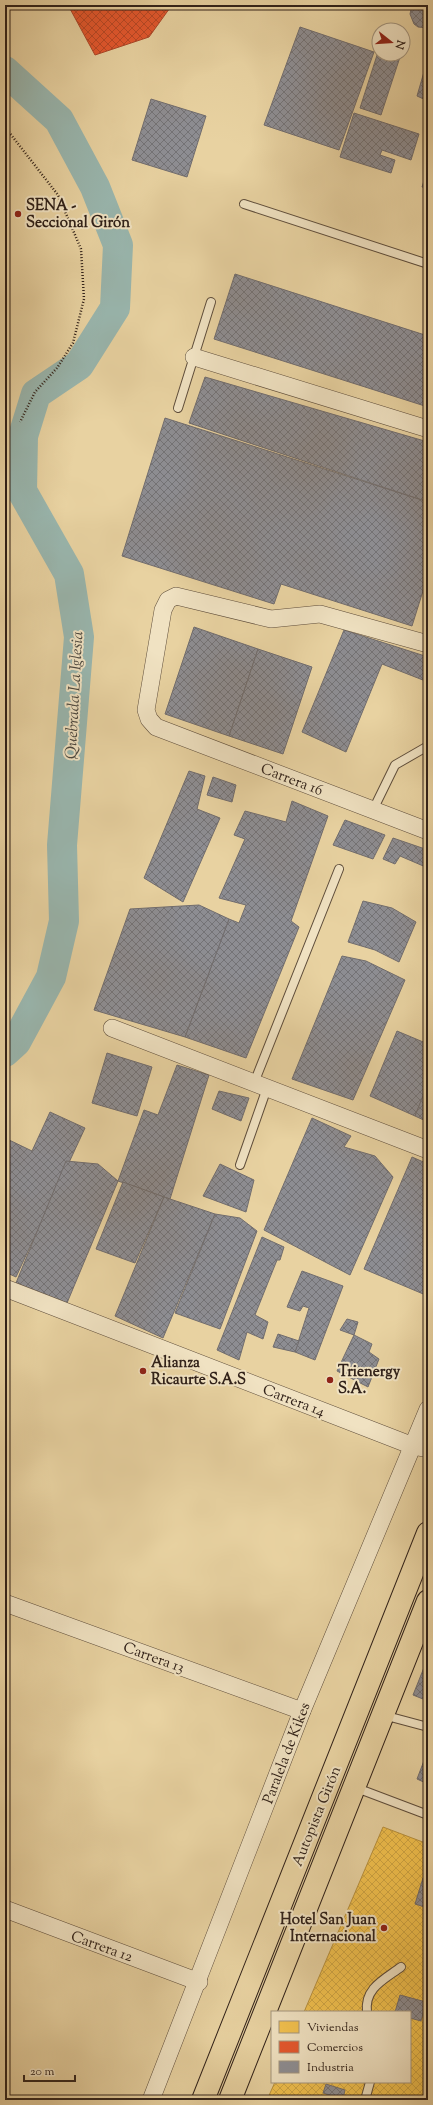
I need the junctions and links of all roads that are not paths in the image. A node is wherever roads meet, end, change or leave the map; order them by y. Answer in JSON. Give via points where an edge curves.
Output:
{"nodes":[{"id":1,"x":244,"y":204,"type":"dead end"},
{"id":2,"x":428,"y":264,"type":"edge"},
{"id":3,"x":211,"y":302,"type":"dead end"},
{"id":4,"x":194,"y":357,"type":"junction"},
{"id":5,"x":178,"y":408,"type":"dead end"},
{"id":6,"x":428,"y":429,"type":"edge"},
{"id":7,"x":428,"y":644,"type":"edge"},
{"id":8,"x":428,"y":746,"type":"edge"},
{"id":9,"x":373,"y":810,"type":"junction"},
{"id":10,"x":428,"y":831,"type":"edge"},
{"id":11,"x":339,"y":869,"type":"dead end"},
{"id":12,"x":112,"y":1028,"type":"dead end"},
{"id":13,"x":261,"y":1086,"type":"junction"},
{"id":14,"x":428,"y":1150,"type":"edge"},
{"id":15,"x":240,"y":1165,"type":"dead end"},
{"id":16,"x":5,"y":1288,"type":"edge"},
{"id":17,"x":428,"y":1409,"type":"edge"},
{"id":18,"x":421,"y":1447,"type":"edge"},
{"id":19,"x":428,"y":1532,"type":"edge"},
{"id":20,"x":428,"y":1600,"type":"edge"},
{"id":21,"x":5,"y":1603,"type":"edge"},
{"id":22,"x":302,"y":1711,"type":"junction"},
{"id":23,"x":382,"y":1714,"type":"junction"},
{"id":24,"x":428,"y":1727,"type":"edge"},
{"id":25,"x":353,"y":1787,"type":"junction"},
{"id":26,"x":428,"y":1815,"type":"edge"},
{"id":27,"x":5,"y":1910,"type":"edge"},
{"id":28,"x":401,"y":1967,"type":"dead end"},
{"id":29,"x":199,"y":1982,"type":"junction"},
{"id":30,"x":367,"y":2011,"type":"edge"},
{"id":31,"x":370,"y":2083,"type":"edge"},
{"id":32,"x":367,"y":2099,"type":"edge"},
{"id":33,"x":151,"y":2100,"type":"edge"},
{"id":34,"x":203,"y":2100,"type":"edge"},
{"id":35,"x":230,"y":2100,"type":"edge"}],
"edges":[{"from":1,"to":2,"type":"lane"},
{"from":3,"to":4,"type":"lane"},
{"from":4,"to":5,"type":"lane"},
{"from":4,"to":6,"type":"street"},
{"from":7,"to":9,"type":"street","name":"Carrera 16","via":[[320,614],[271,619],[176,596],[168,600],[163,610],[146,710],[156,727]]},
{"from":8,"to":9,"type":"lane","via":[[395,765]]},
{"from":9,"to":10,"type":"street","name":"Carrera 16"},
{"from":11,"to":13,"type":"lane"},
{"from":12,"to":13,"type":"street"},
{"from":13,"to":14,"type":"street"},
{"from":13,"to":15,"type":"lane"},
{"from":16,"to":18,"type":"street","name":"Carrera 14"},
{"from":17,"to":18,"type":"street","name":"Paralela de Kikes"},
{"from":18,"to":22,"type":"street","name":"Paralela de Kikes"},
{"from":19,"to":34,"type":"highway","name":"Autopista Girón"},
{"from":20,"to":23,"type":"highway","name":"Autopista Girón"},
{"from":21,"to":22,"type":"street","name":"Carrera 13"},
{"from":22,"to":29,"type":"street","name":"Paralela de Kikes"},
{"from":23,"to":24,"type":"lane"},
{"from":23,"to":25,"type":"highway","name":"Autopista Girón"},
{"from":25,"to":26,"type":"lane"},
{"from":25,"to":35,"type":"highway","name":"Autopista Girón"},
{"from":27,"to":29,"type":"street","name":"Carrera 12"},
{"from":28,"to":30,"type":"lane","via":[[373,1987]]},
{"from":29,"to":33,"type":"street","name":"Paralela de Kikes"},
{"from":31,"to":32,"type":"lane"}]}
